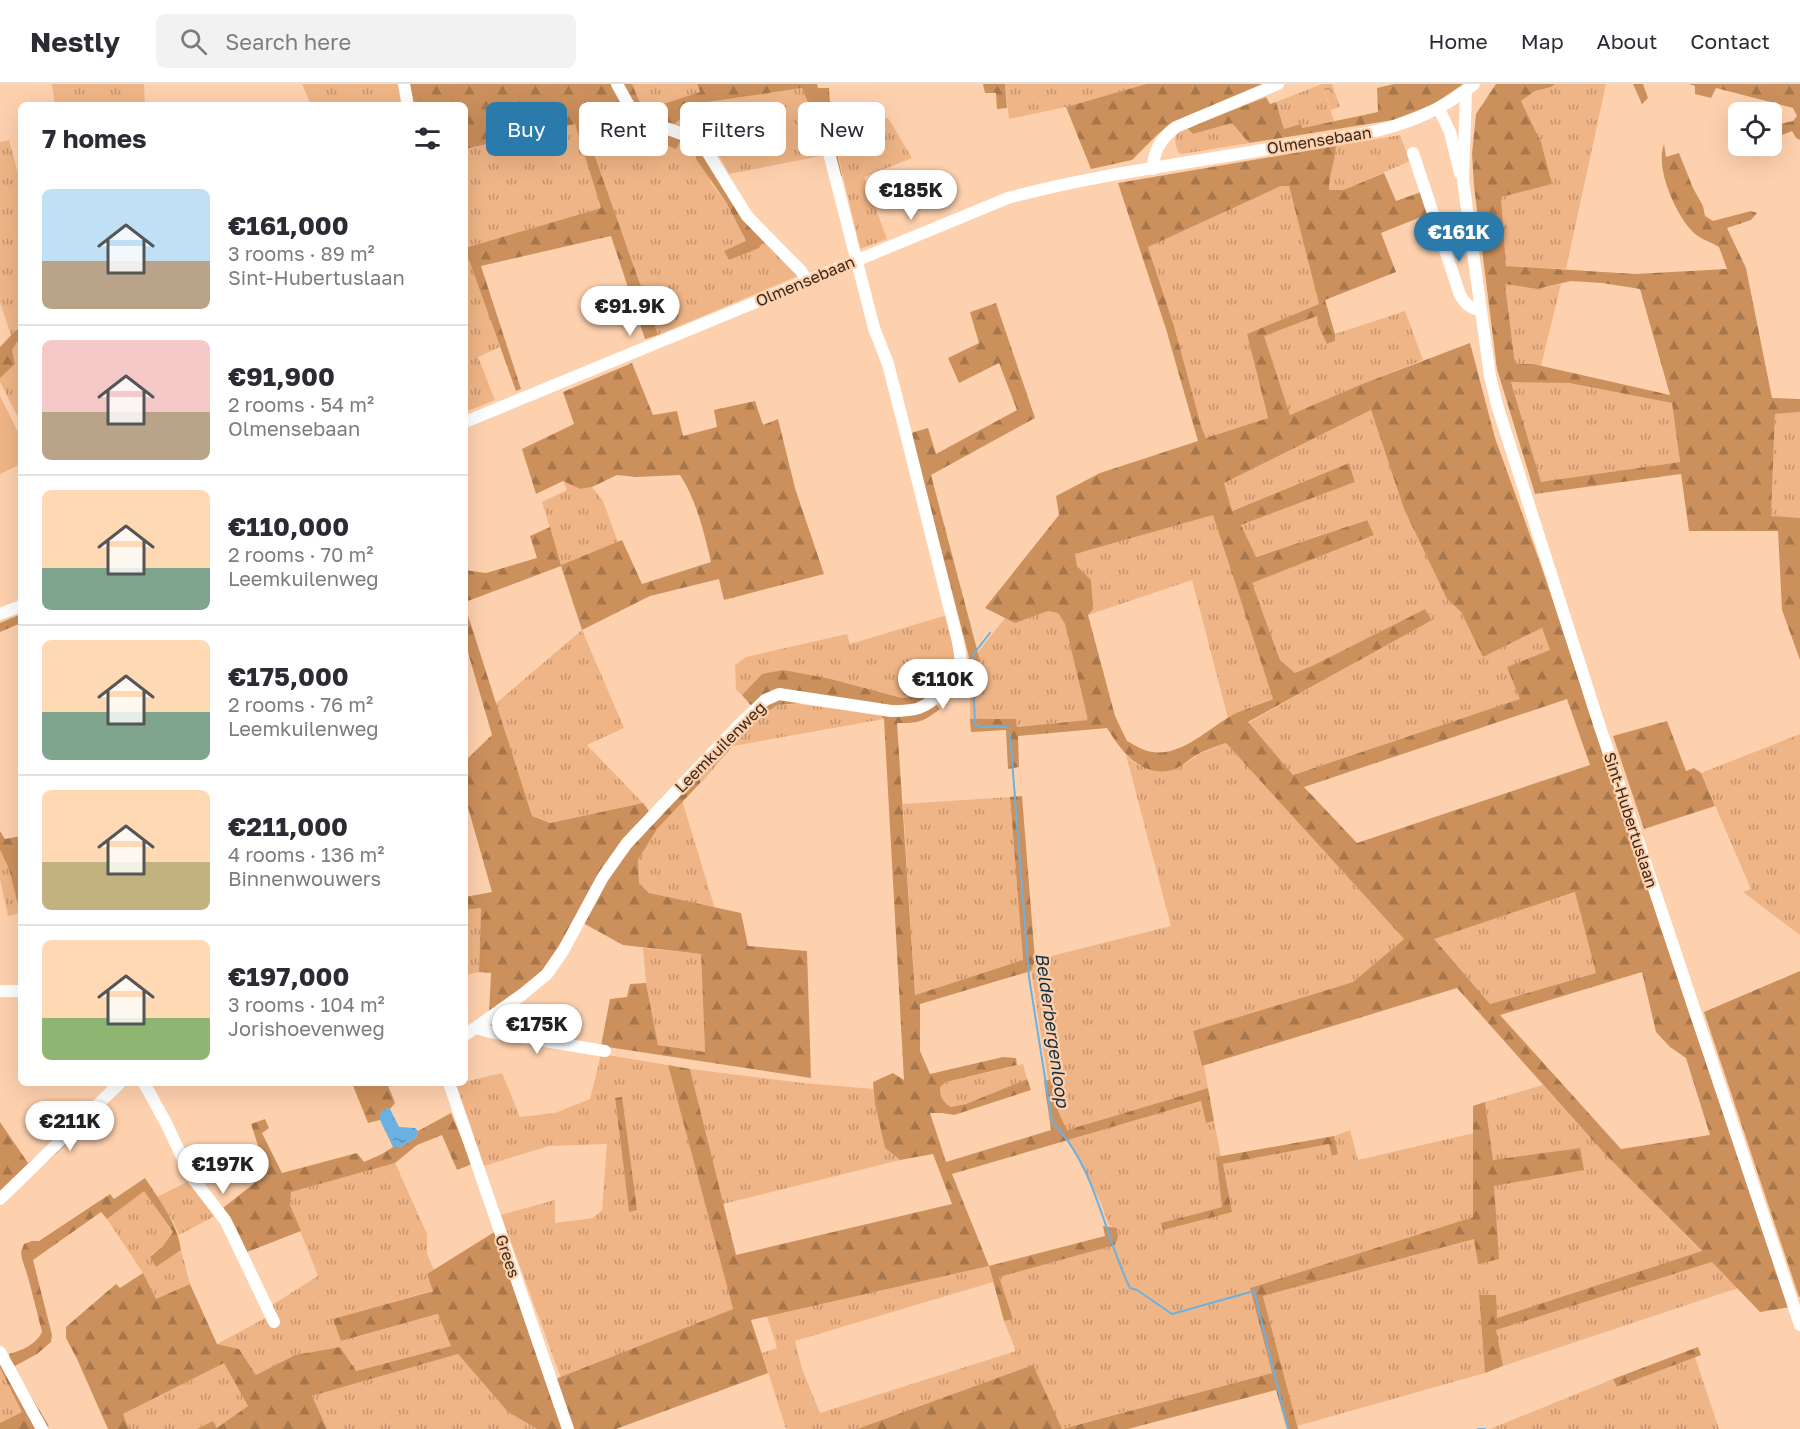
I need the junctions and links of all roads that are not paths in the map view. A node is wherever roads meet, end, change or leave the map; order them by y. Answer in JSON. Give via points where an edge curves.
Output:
{"nodes":[{"id":1,"x":404,"y":84,"type":"edge"},
{"id":2,"x":617,"y":84,"type":"edge"},
{"id":3,"x":1278,"y":84,"type":"edge"},
{"id":4,"x":1470,"y":87,"type":"edge"},
{"id":5,"x":407,"y":102,"type":"edge"},
{"id":6,"x":1439,"y":109,"type":"junction"},
{"id":7,"x":1413,"y":153,"type":"dead end"},
{"id":8,"x":830,"y":156,"type":"edge"},
{"id":9,"x":1153,"y":169,"type":"junction"},
{"id":10,"x":1463,"y":180,"type":"junction"},
{"id":11,"x":857,"y":259,"type":"junction"},
{"id":12,"x":807,"y":280,"type":"junction"},
{"id":13,"x":1480,"y":310,"type":"junction"},
{"id":14,"x":468,"y":421,"type":"edge"},
{"id":15,"x":18,"y":607,"type":"edge"},
{"id":16,"x":0,"y":614,"type":"edge"},
{"id":17,"x":0,"y":991,"type":"edge"},
{"id":18,"x":18,"y":991,"type":"edge"},
{"id":19,"x":476,"y":1028,"type":"junction"},
{"id":20,"x":468,"y":1033,"type":"edge"},
{"id":21,"x":605,"y":1051,"type":"dead end"},
{"id":22,"x":117,"y":1086,"type":"edge"},
{"id":23,"x":146,"y":1086,"type":"edge"},
{"id":24,"x":450,"y":1086,"type":"edge"},
{"id":25,"x":0,"y":1199,"type":"edge"},
{"id":26,"x":274,"y":1322,"type":"dead end"},
{"id":27,"x":1800,"y":1325,"type":"edge"},
{"id":28,"x":0,"y":1352,"type":"edge"},
{"id":29,"x":42,"y":1429,"type":"edge"},
{"id":30,"x":568,"y":1429,"type":"edge"}],
"edges":[{"from":1,"to":5,"type":"street"},
{"from":2,"to":12,"type":"street","via":[[639,118],[690,137],[706,150],[747,216]]},
{"from":3,"to":9,"type":"street","via":[[1176,127],[1158,146]]},
{"from":4,"to":6,"type":"street","name":"Olmensebaan"},
{"from":4,"to":10,"type":"street","name":"Sint-Hubertuslaan"},
{"from":6,"to":9,"type":"street","name":"Olmensebaan","via":[[1385,129]]},
{"from":6,"to":10,"type":"street","name":"Sint-Hubertuslaan","via":[[1450,132]]},
{"from":7,"to":13,"type":"street","via":[[1460,295],[1473,310]]},
{"from":8,"to":11,"type":"street","name":"Leemkuilenweg"},
{"from":9,"to":11,"type":"street","name":"Olmensebaan","via":[[1008,198]]},
{"from":10,"to":13,"type":"street","name":"Sint-Hubertuslaan"},
{"from":11,"to":12,"type":"street","name":"Olmensebaan"},
{"from":11,"to":19,"type":"street","name":"Leemkuilenweg","via":[[908,438],[958,642],[960,659],[956,670],[930,702],[902,711],[779,694],[765,700],[627,843],[547,974]]},
{"from":12,"to":14,"type":"street","name":"Olmensebaan"},
{"from":13,"to":27,"type":"street","name":"Sint-Hubertuslaan","via":[[1490,376],[1507,440]]},
{"from":15,"to":16,"type":"street"},
{"from":17,"to":18,"type":"street"},
{"from":19,"to":20,"type":"street","name":"Leemkuilenweg"},
{"from":19,"to":21,"type":"street"},
{"from":22,"to":25,"type":"street"},
{"from":23,"to":26,"type":"street","via":[[191,1176],[225,1220]]},
{"from":24,"to":30,"type":"street","name":"Grees"},
{"from":28,"to":29,"type":"street"}]}
